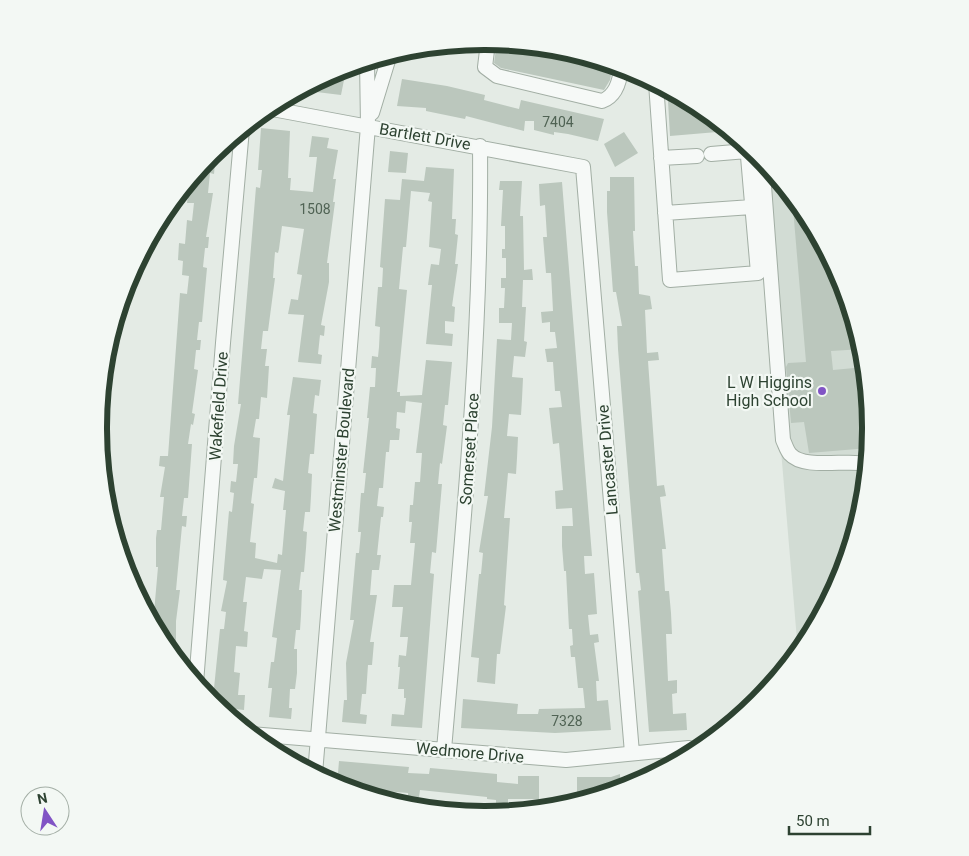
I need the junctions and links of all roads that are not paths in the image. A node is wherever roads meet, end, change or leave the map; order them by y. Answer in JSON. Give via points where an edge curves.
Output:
{"nodes":[{"id":1,"x":487,"y":50,"type":"edge"},
{"id":2,"x":387,"y":63,"type":"edge"},
{"id":3,"x":367,"y":69,"type":"edge"},
{"id":4,"x":619,"y":75,"type":"edge"},
{"id":5,"x":657,"y":91,"type":"edge"},
{"id":6,"x":280,"y":110,"type":"edge"},
{"id":7,"x":368,"y":126,"type":"junction"},
{"id":8,"x":241,"y":139,"type":"edge"},
{"id":9,"x":480,"y":146,"type":"junction"},
{"id":10,"x":740,"y":149,"type":"edge"},
{"id":11,"x":748,"y":157,"type":"edge"},
{"id":12,"x":661,"y":158,"type":"junction"},
{"id":13,"x":583,"y":167,"type":"joint"},
{"id":14,"x":763,"y":173,"type":"edge"},
{"id":15,"x":752,"y":207,"type":"junction"},
{"id":16,"x":665,"y":213,"type":"junction"},
{"id":17,"x":861,"y":463,"type":"edge"},
{"id":18,"x":197,"y":673,"type":"edge"},
{"id":19,"x":264,"y":735,"type":"edge"},
{"id":20,"x":316,"y":740,"type":"junction"},
{"id":21,"x":684,"y":749,"type":"edge"},
{"id":22,"x":444,"y":750,"type":"junction"},
{"id":23,"x":632,"y":754,"type":"junction"},
{"id":24,"x":315,"y":766,"type":"edge"}],
"edges":[{"from":1,"to":4,"type":"street","via":[[485,67],[497,76],[602,101],[614,92]]},
{"from":2,"to":7,"type":"street","name":"Westminster Boulevard"},
{"from":3,"to":7,"type":"street","name":"Westminster Boulevard"},
{"from":5,"to":12,"type":"street"},
{"from":6,"to":7,"type":"street","name":"Bartlett Drive"},
{"from":7,"to":9,"type":"street","name":"Bartlett Drive"},
{"from":7,"to":20,"type":"street","name":"Westminster Boulevard"},
{"from":8,"to":18,"type":"street","name":"Wakefield Drive"},
{"from":9,"to":13,"type":"street","name":"Bartlett Drive"},
{"from":9,"to":22,"type":"street","name":"Somerset Place","via":[[481,243],[472,416]]},
{"from":10,"to":12,"type":"street"},
{"from":11,"to":15,"type":"street"},
{"from":12,"to":16,"type":"street"},
{"from":13,"to":23,"type":"street","name":"Lancaster Drive"},
{"from":14,"to":17,"type":"street","via":[[783,440],[790,454],[801,462]]},
{"from":15,"to":16,"type":"street"},
{"from":15,"to":16,"type":"street","via":[[758,273],[670,280]]},
{"from":19,"to":20,"type":"street","name":"Wedmore Drive"},
{"from":20,"to":22,"type":"street","name":"Wedmore Drive"},
{"from":20,"to":24,"type":"street","name":"Westminster Boulevard"},
{"from":21,"to":23,"type":"street","name":"Wedmore Drive"},
{"from":22,"to":23,"type":"street","name":"Wedmore Drive","via":[[566,760]]}]}
